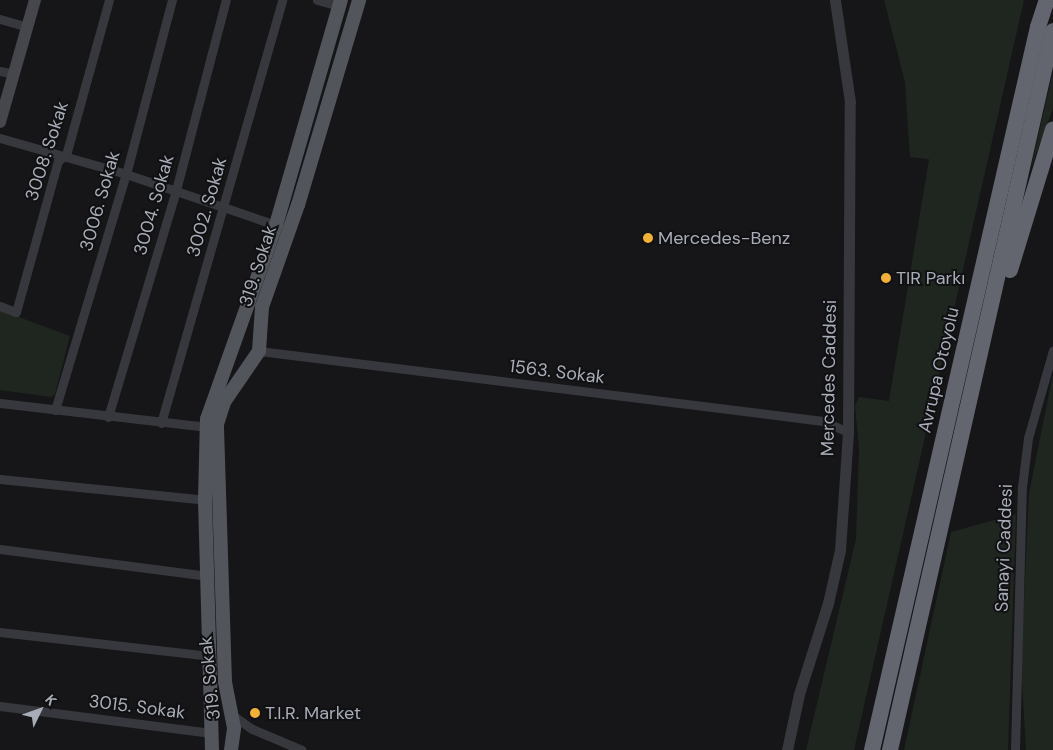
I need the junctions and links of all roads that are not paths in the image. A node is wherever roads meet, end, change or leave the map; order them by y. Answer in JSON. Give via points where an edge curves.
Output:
{"nodes":[{"id":1,"x":35,"y":0,"type":"edge"},
{"id":2,"x":109,"y":0,"type":"edge"},
{"id":3,"x":172,"y":0,"type":"edge"},
{"id":4,"x":226,"y":0,"type":"edge"},
{"id":5,"x":282,"y":0,"type":"edge"},
{"id":6,"x":317,"y":0,"type":"edge"},
{"id":7,"x":359,"y":0,"type":"edge"},
{"id":8,"x":835,"y":0,"type":"edge"},
{"id":9,"x":1041,"y":0,"type":"edge"},
{"id":10,"x":1047,"y":0,"type":"edge"},
{"id":11,"x":340,"y":3,"type":"edge"},
{"id":12,"x":0,"y":19,"type":"edge"},
{"id":13,"x":28,"y":27,"type":"junction"},
{"id":14,"x":1045,"y":29,"type":"edge"},
{"id":15,"x":0,"y":70,"type":"edge"},
{"id":16,"x":14,"y":74,"type":"junction"},
{"id":17,"x":0,"y":122,"type":"edge"},
{"id":18,"x":1053,"y":129,"type":"edge"},
{"id":19,"x":0,"y":138,"type":"edge"},
{"id":20,"x":66,"y":155,"type":"junction"},
{"id":21,"x":126,"y":174,"type":"junction"},
{"id":22,"x":176,"y":190,"type":"junction"},
{"id":23,"x":224,"y":207,"type":"junction"},
{"id":24,"x":276,"y":225,"type":"junction"},
{"id":25,"x":0,"y":306,"type":"edge"},
{"id":26,"x":238,"y":332,"type":"junction"},
{"id":27,"x":260,"y":336,"type":"junction"},
{"id":28,"x":232,"y":347,"type":"junction"},
{"id":29,"x":1053,"y":350,"type":"edge"},
{"id":30,"x":257,"y":354,"type":"junction"},
{"id":31,"x":975,"y":379,"type":"junction"},
{"id":32,"x":0,"y":403,"type":"edge"},
{"id":33,"x":55,"y":410,"type":"junction"},
{"id":34,"x":108,"y":417,"type":"junction"},
{"id":35,"x":161,"y":423,"type":"junction"},
{"id":36,"x":206,"y":427,"type":"junction"},
{"id":37,"x":848,"y":432,"type":"junction"},
{"id":38,"x":0,"y":479,"type":"edge"},
{"id":39,"x":205,"y":500,"type":"junction"},
{"id":40,"x":0,"y":549,"type":"edge"},
{"id":41,"x":208,"y":576,"type":"junction"},
{"id":42,"x":0,"y":632,"type":"edge"},
{"id":43,"x":210,"y":656,"type":"junction"},
{"id":44,"x":0,"y":706,"type":"edge"},
{"id":45,"x":232,"y":715,"type":"junction"},
{"id":46,"x":210,"y":717,"type":"junction"},
{"id":47,"x":252,"y":729,"type":"junction"},
{"id":48,"x":211,"y":733,"type":"junction"},
{"id":49,"x":234,"y":735,"type":"junction"},
{"id":50,"x":212,"y":750,"type":"edge"},
{"id":51,"x":231,"y":750,"type":"edge"},
{"id":52,"x":302,"y":750,"type":"edge"},
{"id":53,"x":787,"y":750,"type":"edge"},
{"id":54,"x":872,"y":750,"type":"edge"},
{"id":55,"x":890,"y":750,"type":"edge"},
{"id":56,"x":1014,"y":750,"type":"edge"}],
"edges":[{"from":1,"to":13,"type":"main road"},
{"from":2,"to":20,"type":"street","name":"3008. Sokak"},
{"from":3,"to":21,"type":"street","name":"3006. Sokak"},
{"from":4,"to":22,"type":"street","name":"3004. Sokak"},
{"from":5,"to":23,"type":"street","name":"3002. Sokak"},
{"from":6,"to":11,"type":"street"},
{"from":7,"to":27,"type":"main road","name":"319. Sokak","via":[[298,205],[262,308]]},
{"from":8,"to":37,"type":"street","name":"Mercedes Caddesi","via":[[850,102]]},
{"from":9,"to":14,"type":"highway"},
{"from":10,"to":14,"type":"highway","name":"Avrupa Otoyolu"},
{"from":11,"to":24,"type":"main road","name":"319. Sokak"},
{"from":12,"to":13,"type":"street"},
{"from":13,"to":16,"type":"main road"},
{"from":14,"to":31,"type":"highway","name":"Avrupa Otoyolu"},
{"from":14,"to":54,"type":"highway","name":"Avrupa Otoyolu"},
{"from":15,"to":16,"type":"street"},
{"from":16,"to":17,"type":"main road"},
{"from":18,"to":31,"type":"highway","via":[[996,328]]},
{"from":19,"to":20,"type":"street"},
{"from":20,"to":21,"type":"street"},
{"from":20,"to":25,"type":"street","name":"3008. Sokak","via":[[58,161],[16,312]]},
{"from":21,"to":22,"type":"street"},
{"from":21,"to":33,"type":"street","name":"3006. Sokak"},
{"from":22,"to":23,"type":"street"},
{"from":22,"to":34,"type":"street","name":"3004. Sokak"},
{"from":23,"to":24,"type":"street"},
{"from":23,"to":35,"type":"street","name":"3002. Sokak"},
{"from":24,"to":26,"type":"main road","name":"319. Sokak"},
{"from":26,"to":27,"type":"main road","via":[[247,329]]},
{"from":26,"to":28,"type":"main road","name":"319. Sokak"},
{"from":27,"to":30,"type":"main road","name":"319. Sokak"},
{"from":28,"to":30,"type":"main road","via":[[242,360]]},
{"from":28,"to":36,"type":"main road","name":"319. Sokak"},
{"from":29,"to":56,"type":"street","name":"Sanayi Caddesi","via":[[1028,438],[1022,487]]},
{"from":30,"to":37,"type":"street","name":"1563. Sokak","via":[[823,421]]},
{"from":30,"to":45,"type":"main road","name":"319. Sokak","via":[[224,402],[217,424],[225,682]]},
{"from":31,"to":55,"type":"highway","name":"Avrupa Otoyolu"},
{"from":32,"to":33,"type":"street"},
{"from":33,"to":34,"type":"street"},
{"from":34,"to":35,"type":"street"},
{"from":35,"to":36,"type":"street"},
{"from":36,"to":39,"type":"main road","name":"319. Sokak"},
{"from":37,"to":53,"type":"street","name":"Mercedes Caddesi","via":[[840,550],[828,603],[799,694]]},
{"from":38,"to":39,"type":"street"},
{"from":39,"to":41,"type":"main road","name":"319. Sokak"},
{"from":40,"to":41,"type":"street"},
{"from":41,"to":43,"type":"main road","name":"319. Sokak"},
{"from":42,"to":43,"type":"street"},
{"from":43,"to":46,"type":"main road","name":"319. Sokak"},
{"from":44,"to":48,"type":"street","name":"3015. Sokak"},
{"from":45,"to":46,"type":"main road","via":[[219,711]]},
{"from":45,"to":47,"type":"street"},
{"from":45,"to":49,"type":"main road","name":"319. Sokak"},
{"from":46,"to":48,"type":"main road","name":"319. Sokak"},
{"from":47,"to":49,"type":"street"},
{"from":47,"to":52,"type":"street"},
{"from":48,"to":49,"type":"main road","via":[[221,738]]},
{"from":48,"to":50,"type":"main road","name":"319. Sokak"},
{"from":49,"to":51,"type":"main road","name":"319. Sokak"}]}
